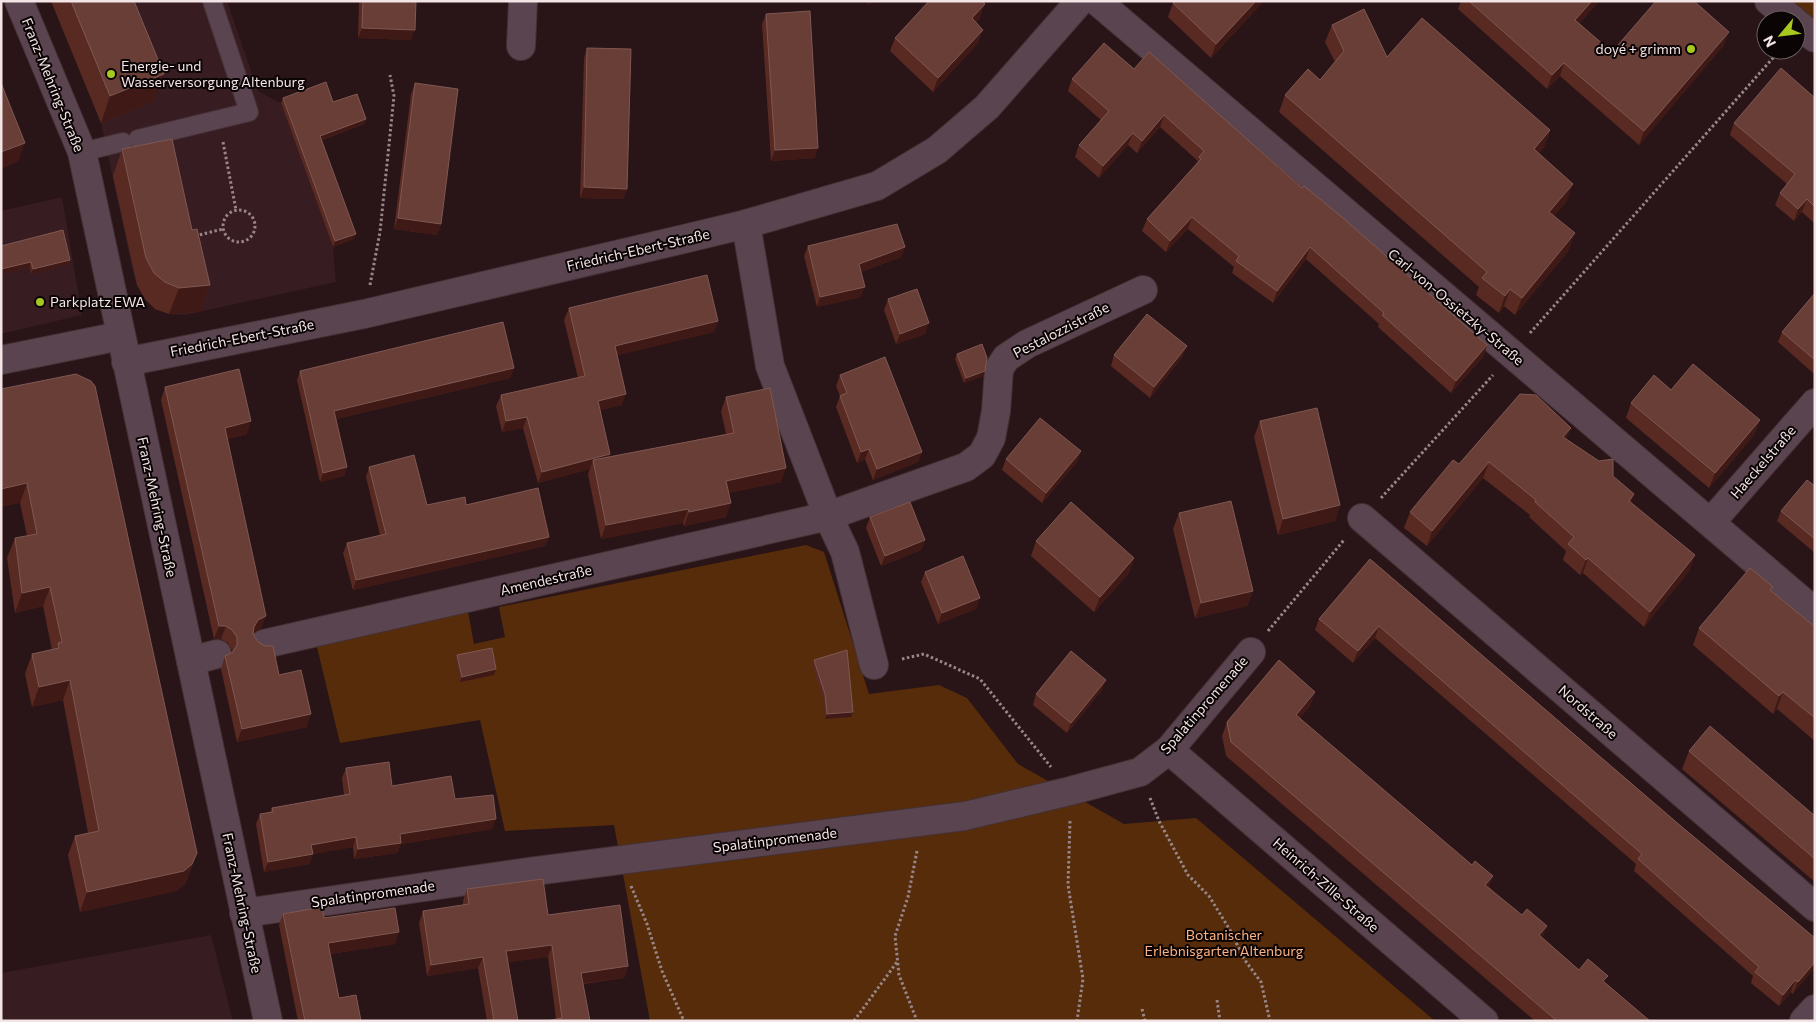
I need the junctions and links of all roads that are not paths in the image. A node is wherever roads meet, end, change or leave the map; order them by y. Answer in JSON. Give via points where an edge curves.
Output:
{"nodes":[{"id":1,"x":19,"y":1,"type":"edge"},
{"id":2,"x":212,"y":1,"type":"edge"},
{"id":3,"x":523,"y":1,"type":"edge"},
{"id":4,"x":1080,"y":1,"type":"edge"},
{"id":5,"x":1097,"y":1,"type":"edge"},
{"id":6,"x":1769,"y":1,"type":"edge"},
{"id":7,"x":1780,"y":10,"type":"edge"},
{"id":8,"x":521,"y":46,"type":"dead end"},
{"id":9,"x":82,"y":152,"type":"junction"},
{"id":10,"x":746,"y":224,"type":"junction"},
{"id":11,"x":1142,"y":290,"type":"dead end"},
{"id":12,"x":120,"y":336,"type":"junction"},
{"id":13,"x":1,"y":360,"type":"edge"},
{"id":14,"x":126,"y":362,"type":"junction"},
{"id":15,"x":1815,"y":403,"type":"edge"},
{"id":16,"x":828,"y":516,"type":"junction"},
{"id":17,"x":1362,"y":518,"type":"dead end"},
{"id":18,"x":1711,"y":522,"type":"junction"},
{"id":19,"x":1815,"y":612,"type":"edge"},
{"id":20,"x":264,"y":644,"type":"edge"},
{"id":21,"x":1251,"y":652,"type":"dead end"},
{"id":22,"x":217,"y":654,"type":"dead end"},
{"id":23,"x":191,"y":661,"type":"junction"},
{"id":24,"x":874,"y":665,"type":"road end"},
{"id":25,"x":1169,"y":750,"type":"junction"},
{"id":26,"x":1815,"y":907,"type":"edge"},
{"id":27,"x":244,"y":913,"type":"junction"},
{"id":28,"x":1815,"y":1009,"type":"edge"},
{"id":29,"x":268,"y":1021,"type":"edge"},
{"id":30,"x":1484,"y":1021,"type":"edge"},
{"id":31,"x":1804,"y":1021,"type":"edge"}],
"edges":[{"from":1,"to":9,"type":"street","name":"Franz-Mehring-Straße"},
{"from":2,"to":9,"type":"lane","via":[[249,112]]},
{"from":3,"to":8,"type":"street"},
{"from":4,"to":10,"type":"street","name":"Friedrich-Ebert-Straße","via":[[987,106],[937,150],[877,186]]},
{"from":5,"to":18,"type":"street","name":"Carl-von-Ossietzky-Straße"},
{"from":6,"to":7,"type":"street"},
{"from":9,"to":12,"type":"street","name":"Franz-Mehring-Straße"},
{"from":10,"to":14,"type":"street","name":"Friedrich-Ebert-Straße","via":[[364,314]]},
{"from":10,"to":16,"type":"street","via":[[770,366]]},
{"from":11,"to":16,"type":"street","name":"Pestalozzistraße","via":[[1027,344],[1006,358],[999,369],[991,438],[982,455],[966,467]]},
{"from":12,"to":13,"type":"street"},
{"from":12,"to":14,"type":"street","name":"Franz-Mehring-Straße"},
{"from":14,"to":23,"type":"street","name":"Franz-Mehring-Straße"},
{"from":15,"to":18,"type":"street","name":"Haeckelstraße"},
{"from":16,"to":20,"type":"street","name":"Amendestraße"},
{"from":16,"to":24,"type":"street","via":[[845,552]]},
{"from":17,"to":26,"type":"street","name":"Nordstraße"},
{"from":18,"to":19,"type":"street","name":"Carl-von-Ossietzky-Straße"},
{"from":21,"to":25,"type":"street","name":"Spalatinpromenade"},
{"from":22,"to":23,"type":"street"},
{"from":23,"to":27,"type":"street","name":"Franz-Mehring-Straße"},
{"from":25,"to":27,"type":"street","name":"Spalatinpromenade","via":[[1140,772],[965,816]]},
{"from":25,"to":30,"type":"street","name":"Heinrich-Zille-Straße"},
{"from":27,"to":29,"type":"street","name":"Franz-Mehring-Straße"},
{"from":28,"to":31,"type":"street"}]}
